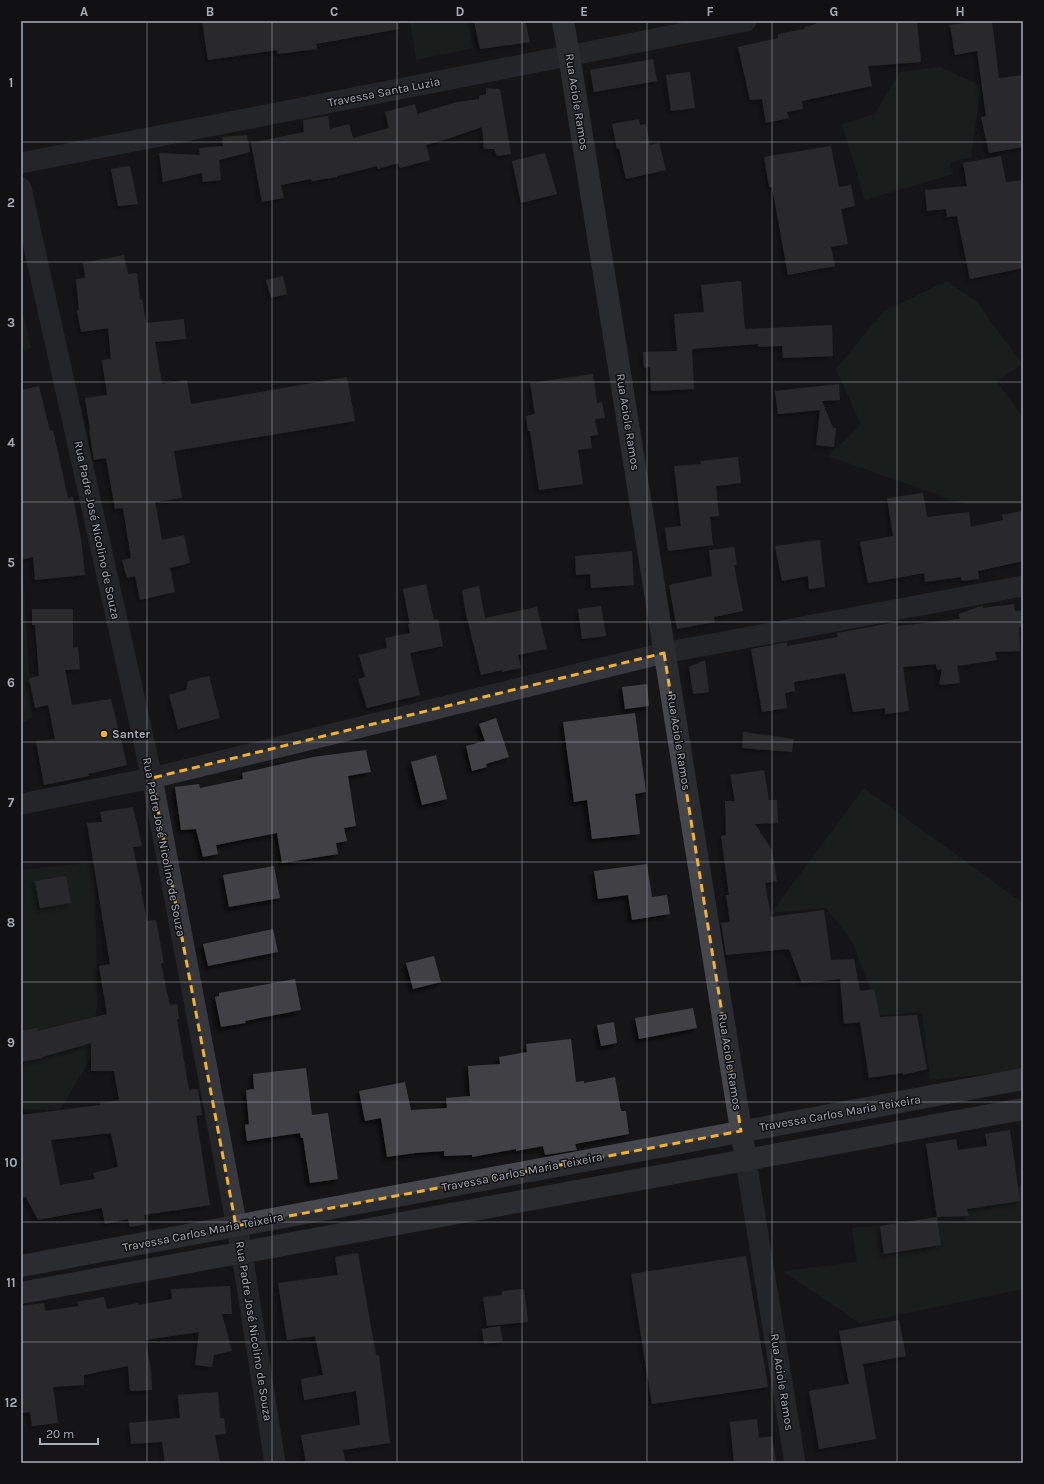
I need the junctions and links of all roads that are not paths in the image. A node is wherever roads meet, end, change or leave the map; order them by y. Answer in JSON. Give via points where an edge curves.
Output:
{"nodes":[{"id":1,"x":563,"y":21,"type":"edge"},
{"id":2,"x":746,"y":21,"type":"edge"},
{"id":3,"x":570,"y":55,"type":"junction"},
{"id":4,"x":21,"y":163,"type":"edge"},
{"id":5,"x":21,"y":188,"type":"edge"},
{"id":6,"x":1023,"y":586,"type":"edge"},
{"id":7,"x":664,"y":653,"type":"junction"},
{"id":8,"x":152,"y":778,"type":"junction"},
{"id":9,"x":21,"y":804,"type":"edge"},
{"id":10,"x":1023,"y":1079,"type":"edge"},
{"id":11,"x":1023,"y":1109,"type":"edge"},
{"id":12,"x":741,"y":1131,"type":"junction"},
{"id":13,"x":746,"y":1162,"type":"junction"},
{"id":14,"x":236,"y":1226,"type":"junction"},
{"id":15,"x":242,"y":1254,"type":"junction"},
{"id":16,"x":21,"y":1266,"type":"edge"},
{"id":17,"x":21,"y":1293,"type":"edge"},
{"id":18,"x":274,"y":1463,"type":"edge"},
{"id":19,"x":795,"y":1463,"type":"edge"}],
"edges":[{"from":1,"to":3,"type":"main road","name":"Rua Aciole Ramos"},
{"from":2,"to":3,"type":"street","name":"Travessa Santa Luzia"},
{"from":3,"to":4,"type":"street","name":"Travessa Santa Luzia"},
{"from":3,"to":7,"type":"main road","name":"Rua Aciole Ramos"},
{"from":5,"to":8,"type":"street","name":"Rua Padre José Nicolino de Souza"},
{"from":6,"to":7,"type":"street"},
{"from":7,"to":8,"type":"street"},
{"from":7,"to":12,"type":"main road","name":"Rua Aciole Ramos"},
{"from":8,"to":9,"type":"street"},
{"from":8,"to":14,"type":"street","name":"Rua Padre José Nicolino de Souza"},
{"from":10,"to":12,"type":"main road","name":"Travessa Carlos Maria Teixeira"},
{"from":11,"to":13,"type":"main road"},
{"from":12,"to":13,"type":"main road","name":"Rua Aciole Ramos"},
{"from":12,"to":14,"type":"main road","name":"Travessa Carlos Maria Teixeira"},
{"from":13,"to":15,"type":"main road"},
{"from":13,"to":19,"type":"street","name":"Rua Aciole Ramos"},
{"from":14,"to":15,"type":"street","name":"Rua Padre José Nicolino de Souza"},
{"from":14,"to":16,"type":"main road","name":"Travessa Carlos Maria Teixeira"},
{"from":15,"to":17,"type":"main road"},
{"from":15,"to":18,"type":"street","name":"Rua Padre José Nicolino de Souza"}]}
